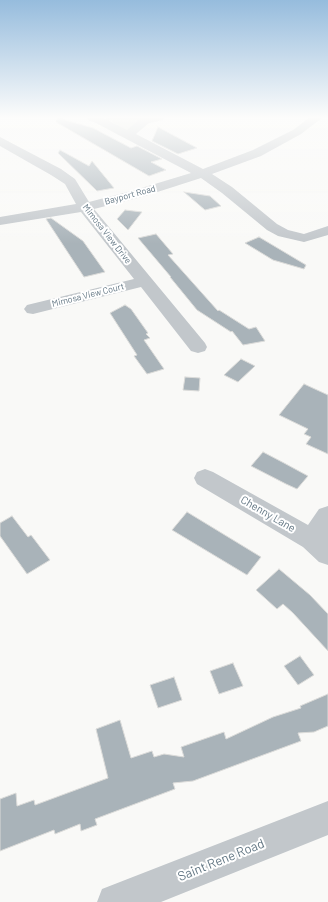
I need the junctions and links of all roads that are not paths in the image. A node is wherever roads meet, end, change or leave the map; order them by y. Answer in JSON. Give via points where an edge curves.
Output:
{"nodes":[{"id":1,"x":35,"y":160,"type":"edge"},
{"id":2,"x":176,"y":160,"type":"edge"},
{"id":3,"x":240,"y":160,"type":"edge"},
{"id":4,"x":203,"y":174,"type":"junction"},
{"id":5,"x":84,"y":207,"type":"junction"},
{"id":6,"x":0,"y":222,"type":"edge"},
{"id":7,"x":328,"y":230,"type":"edge"},
{"id":8,"x":144,"y":281,"type":"junction"},
{"id":9,"x":33,"y":309,"type":"dead end"},
{"id":10,"x":198,"y":348,"type":"dead end"},
{"id":11,"x":205,"y":478,"type":"dead end"},
{"id":12,"x":328,"y":516,"type":"edge"},
{"id":13,"x":320,"y":547,"type":"edge"},
{"id":14,"x":328,"y":818,"type":"edge"},
{"id":15,"x":115,"y":902,"type":"edge"}],
"edges":[{"from":1,"to":5,"type":"street","name":"Mimosa View Drive","via":[[64,176]]},
{"from":2,"to":4,"type":"street"},
{"from":3,"to":4,"type":"street","name":"Bayport Road"},
{"from":4,"to":5,"type":"street","name":"Bayport Road","via":[[140,194]]},
{"from":4,"to":7,"type":"street","via":[[272,227],[283,232],[304,238]]},
{"from":5,"to":6,"type":"street","name":"Bayport Road"},
{"from":5,"to":8,"type":"street","name":"Mimosa View Drive"},
{"from":8,"to":9,"type":"street","name":"Mimosa View Court"},
{"from":8,"to":10,"type":"street","name":"Mimosa View Drive"},
{"from":11,"to":13,"type":"street","name":"Chenny Lane"},
{"from":12,"to":13,"type":"street"},
{"from":14,"to":15,"type":"street","name":"Saint Rene Road"}]}
